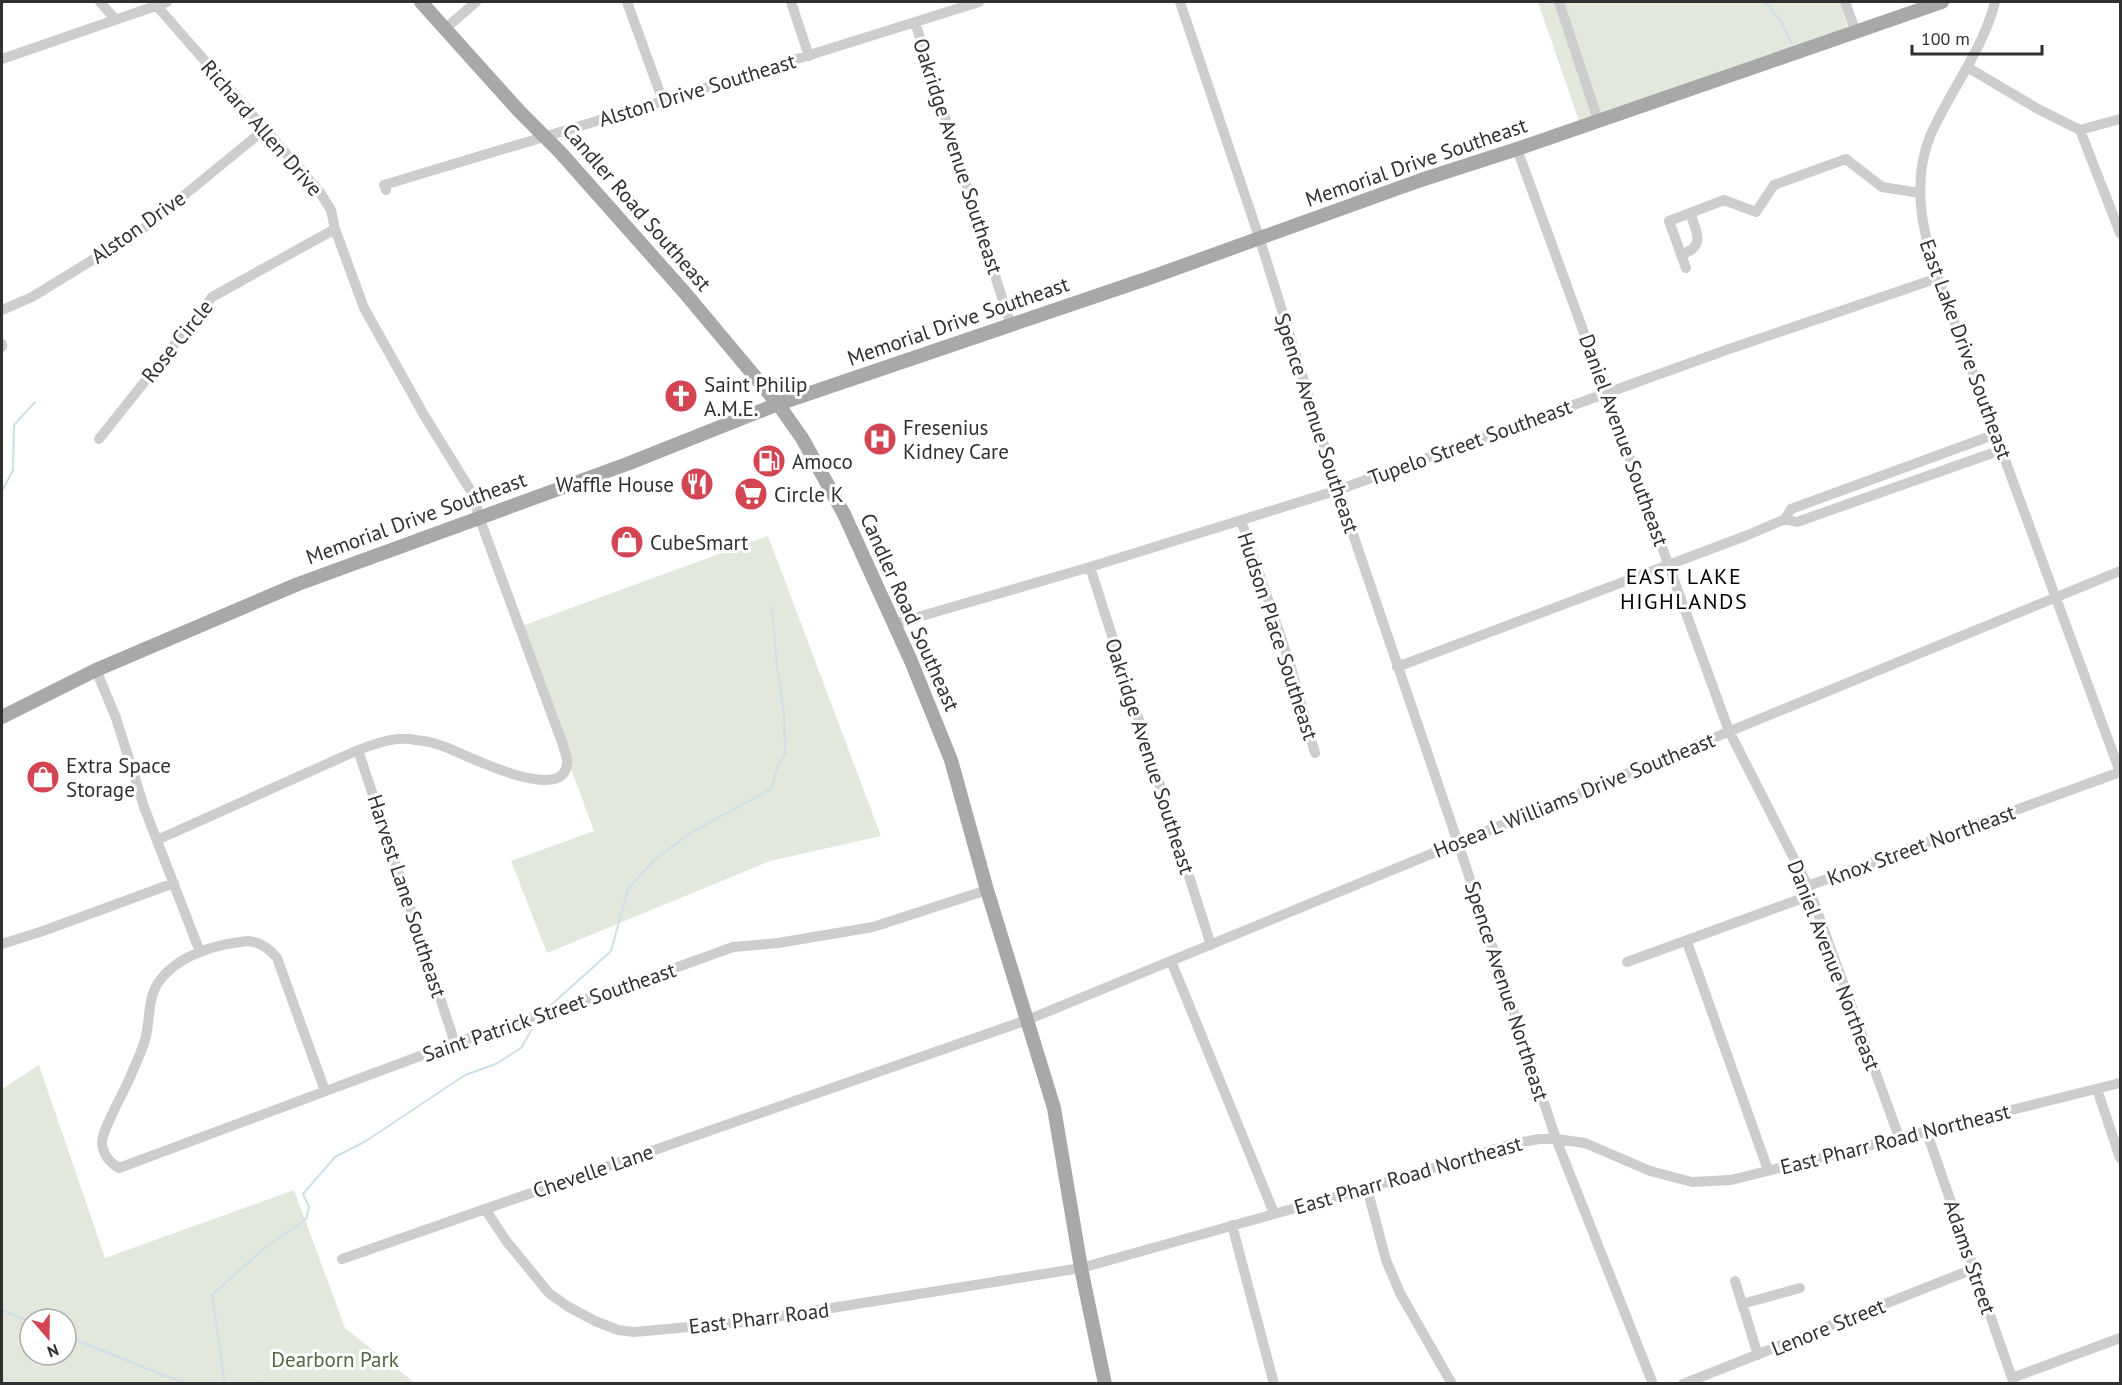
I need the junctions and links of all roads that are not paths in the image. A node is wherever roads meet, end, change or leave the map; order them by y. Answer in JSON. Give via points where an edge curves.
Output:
{"nodes":[{"id":1,"x":100,"y":2,"type":"edge"},
{"id":2,"x":421,"y":2,"type":"edge"},
{"id":3,"x":476,"y":2,"type":"edge"},
{"id":4,"x":627,"y":2,"type":"edge"},
{"id":5,"x":791,"y":2,"type":"edge"},
{"id":6,"x":979,"y":2,"type":"edge"},
{"id":7,"x":1180,"y":2,"type":"edge"},
{"id":8,"x":1559,"y":2,"type":"edge"},
{"id":9,"x":1845,"y":2,"type":"edge"},
{"id":10,"x":1941,"y":2,"type":"edge"},
{"id":11,"x":1995,"y":2,"type":"edge"},
{"id":12,"x":161,"y":3,"type":"edge"},
{"id":13,"x":116,"y":19,"type":"junction"},
{"id":14,"x":915,"y":22,"type":"junction"},
{"id":15,"x":446,"y":28,"type":"junction"},
{"id":16,"x":1855,"y":30,"type":"junction"},
{"id":17,"x":809,"y":56,"type":"junction"},
{"id":18,"x":2,"y":59,"type":"edge"},
{"id":19,"x":1967,"y":67,"type":"junction"},
{"id":20,"x":663,"y":101,"type":"junction"},
{"id":21,"x":2121,"y":119,"type":"edge"},
{"id":22,"x":1598,"y":120,"type":"junction"},
{"id":23,"x":265,"y":129,"type":"junction"},
{"id":24,"x":2080,"y":130,"type":"junction"},
{"id":25,"x":546,"y":136,"type":"junction"},
{"id":26,"x":1517,"y":149,"type":"junction"},
{"id":27,"x":386,"y":190,"type":"dead end"},
{"id":28,"x":1920,"y":193,"type":"junction"},
{"id":29,"x":1690,"y":213,"type":"junction"},
{"id":30,"x":335,"y":228,"type":"junction"},
{"id":31,"x":2120,"y":228,"type":"edge"},
{"id":32,"x":1260,"y":240,"type":"junction"},
{"id":33,"x":1681,"y":255,"type":"junction"},
{"id":34,"x":1686,"y":268,"type":"dead end"},
{"id":35,"x":1938,"y":278,"type":"junction"},
{"id":36,"x":2,"y":310,"type":"edge"},
{"id":37,"x":1011,"y":326,"type":"junction"},
{"id":38,"x":1607,"y":392,"type":"junction"},
{"id":39,"x":778,"y":404,"type":"junction"},
{"id":40,"x":1996,"y":434,"type":"junction"},
{"id":41,"x":99,"y":439,"type":"dead end"},
{"id":42,"x":2001,"y":450,"type":"junction"},
{"id":43,"x":1338,"y":490,"type":"junction"},
{"id":44,"x":479,"y":517,"type":"junction"},
{"id":45,"x":1241,"y":519,"type":"junction"},
{"id":46,"x":1785,"y":519,"type":"junction"},
{"id":47,"x":1669,"y":564,"type":"junction"},
{"id":48,"x":1090,"y":567,"type":"junction"},
{"id":49,"x":2121,"y":571,"type":"edge"},
{"id":50,"x":2055,"y":597,"type":"junction"},
{"id":51,"x":894,"y":624,"type":"junction"},
{"id":52,"x":1397,"y":667,"type":"junction"},
{"id":53,"x":96,"y":670,"type":"junction"},
{"id":54,"x":2,"y":717,"type":"edge"},
{"id":55,"x":1729,"y":731,"type":"junction"},
{"id":56,"x":358,"y":750,"type":"junction"},
{"id":57,"x":1315,"y":753,"type":"dead end"},
{"id":58,"x":2121,"y":772,"type":"edge"},
{"id":59,"x":158,"y":840,"type":"junction"},
{"id":60,"x":1458,"y":843,"type":"junction"},
{"id":61,"x":174,"y":883,"type":"junction"},
{"id":62,"x":1808,"y":886,"type":"junction"},
{"id":63,"x":987,"y":890,"type":"junction"},
{"id":64,"x":1687,"y":942,"type":"junction"},
{"id":65,"x":2,"y":944,"type":"edge"},
{"id":66,"x":1210,"y":945,"type":"junction"},
{"id":67,"x":200,"y":952,"type":"junction"},
{"id":68,"x":1171,"y":961,"type":"junction"},
{"id":69,"x":1627,"y":962,"type":"dead end"},
{"id":70,"x":1027,"y":1020,"type":"junction"},
{"id":71,"x":456,"y":1042,"type":"junction"},
{"id":72,"x":2121,"y":1083,"type":"edge"},
{"id":73,"x":2097,"y":1089,"type":"junction"},
{"id":74,"x":325,"y":1091,"type":"junction"},
{"id":75,"x":1926,"y":1131,"type":"junction"},
{"id":76,"x":1899,"y":1137,"type":"junction"},
{"id":77,"x":1556,"y":1139,"type":"junction"},
{"id":78,"x":2121,"y":1158,"type":"edge"},
{"id":79,"x":1768,"y":1170,"type":"junction"},
{"id":80,"x":1367,"y":1188,"type":"junction"},
{"id":81,"x":485,"y":1209,"type":"junction"},
{"id":82,"x":1274,"y":1213,"type":"junction"},
{"id":83,"x":1232,"y":1225,"type":"junction"},
{"id":84,"x":342,"y":1259,"type":"dead end"},
{"id":85,"x":1081,"y":1268,"type":"junction"},
{"id":86,"x":1973,"y":1269,"type":"junction"},
{"id":87,"x":1735,"y":1281,"type":"dead end"},
{"id":88,"x":1800,"y":1288,"type":"dead end"},
{"id":89,"x":1742,"y":1304,"type":"junction"},
{"id":90,"x":2121,"y":1338,"type":"edge"},
{"id":91,"x":1758,"y":1355,"type":"junction"},
{"id":92,"x":2013,"y":1381,"type":"edge"},
{"id":93,"x":1105,"y":1383,"type":"edge"},
{"id":94,"x":1274,"y":1383,"type":"edge"},
{"id":95,"x":1452,"y":1383,"type":"edge"},
{"id":96,"x":1653,"y":1383,"type":"edge"},
{"id":97,"x":1683,"y":1383,"type":"edge"}],
"edges":[{"from":1,"to":13,"type":"street"},
{"from":2,"to":15,"type":"main road","name":"Candler Road Southeast"},
{"from":3,"to":15,"type":"street"},
{"from":4,"to":20,"type":"street"},
{"from":5,"to":17,"type":"street"},
{"from":6,"to":14,"type":"street","name":"Alston Drive Southeast"},
{"from":7,"to":32,"type":"street","name":"Spence Avenue Southeast"},
{"from":8,"to":22,"type":"street"},
{"from":9,"to":16,"type":"street"},
{"from":10,"to":16,"type":"main road","name":"Memorial Drive Southeast"},
{"from":11,"to":19,"type":"street","name":"East Lake Drive Southeast","via":[[1990,22]]},
{"from":12,"to":13,"type":"street"},
{"from":12,"to":23,"type":"street","name":"Richard Allen Drive"},
{"from":13,"to":18,"type":"street"},
{"from":14,"to":17,"type":"street","name":"Alston Drive Southeast"},
{"from":14,"to":37,"type":"street","name":"Oakridge Avenue Southeast"},
{"from":15,"to":25,"type":"main road","name":"Candler Road Southeast"},
{"from":16,"to":22,"type":"main road","name":"Memorial Drive Southeast"},
{"from":17,"to":20,"type":"street","name":"Alston Drive Southeast"},
{"from":19,"to":24,"type":"street"},
{"from":19,"to":28,"type":"street","name":"East Lake Drive Southeast","via":[[1931,135]]},
{"from":20,"to":25,"type":"street","name":"Alston Drive Southeast"},
{"from":21,"to":24,"type":"street"},
{"from":22,"to":26,"type":"main road","name":"Memorial Drive Southeast"},
{"from":23,"to":30,"type":"street","name":"Richard Allen Drive","via":[[320,191],[331,210]]},
{"from":23,"to":36,"type":"street","name":"Alston Drive","via":[[143,229],[32,297]]},
{"from":24,"to":31,"type":"street"},
{"from":25,"to":27,"type":"street","name":"Alston Drive Southeast","via":[[384,185]]},
{"from":25,"to":39,"type":"main road","name":"Candler Road Southeast"},
{"from":26,"to":32,"type":"main road","name":"Memorial Drive Southeast"},
{"from":26,"to":38,"type":"street","name":"Daniel Avenue Southeast"},
{"from":28,"to":29,"type":"street","via":[[1882,187],[1846,159],[1774,185],[1756,212],[1724,200]]},
{"from":28,"to":35,"type":"street","name":"East Lake Drive Southeast","via":[[1922,225]]},
{"from":29,"to":33,"type":"street","via":[[1697,245]]},
{"from":29,"to":33,"type":"street","via":[[1669,221]]},
{"from":30,"to":41,"type":"street","name":"Rose Circle","via":[[212,297]]},
{"from":30,"to":44,"type":"street","name":"Richard Allen Drive","via":[[364,308],[474,496]]},
{"from":32,"to":37,"type":"main road","name":"Memorial Drive Southeast"},
{"from":32,"to":43,"type":"street","name":"Spence Avenue Southeast"},
{"from":33,"to":34,"type":"street"},
{"from":35,"to":38,"type":"street","name":"Tupelo Street Southeast"},
{"from":35,"to":40,"type":"street","name":"East Lake Drive Southeast"},
{"from":37,"to":39,"type":"main road","name":"Memorial Drive Southeast"},
{"from":38,"to":43,"type":"street","name":"Tupelo Street Southeast"},
{"from":38,"to":47,"type":"street","name":"Daniel Avenue Southeast"},
{"from":39,"to":44,"type":"main road","name":"Memorial Drive Southeast"},
{"from":39,"to":51,"type":"main road","name":"Candler Road Southeast","via":[[802,438],[844,514]]},
{"from":40,"to":42,"type":"street","name":"East Lake Drive Southeast"},
{"from":40,"to":46,"type":"street","via":[[1791,509]]},
{"from":42,"to":46,"type":"street","via":[[1797,522]]},
{"from":42,"to":50,"type":"street","name":"East Lake Drive Southeast"},
{"from":43,"to":45,"type":"street","name":"Tupelo Street Southeast"},
{"from":43,"to":52,"type":"street","name":"Spence Avenue Southeast"},
{"from":44,"to":53,"type":"main road","name":"Memorial Drive Southeast","via":[[298,584]]},
{"from":44,"to":56,"type":"street","name":"Richard Allen Drive","via":[[563,745],[565,771],[543,781],[521,777],[414,739],[386,740]]},
{"from":45,"to":48,"type":"street","name":"Tupelo Street Southeast"},
{"from":45,"to":57,"type":"street","name":"Hudson Place Southeast"},
{"from":46,"to":47,"type":"street"},
{"from":47,"to":52,"type":"street"},
{"from":47,"to":55,"type":"street","name":"Daniel Avenue Southeast"},
{"from":48,"to":51,"type":"street","name":"Tupelo Street Southeast"},
{"from":48,"to":66,"type":"street","name":"Oakridge Avenue Southeast"},
{"from":49,"to":50,"type":"street","name":"Hosea L Williams Drive Southeast"},
{"from":50,"to":55,"type":"street","name":"Hosea L Williams Drive Southeast"},
{"from":50,"to":58,"type":"street","name":"East Lake Drive Southeast"},
{"from":51,"to":63,"type":"main road","name":"Candler Road Southeast","via":[[951,760]]},
{"from":52,"to":60,"type":"street","name":"Spence Avenue Southeast"},
{"from":53,"to":54,"type":"main road","name":"Memorial Drive Southeast"},
{"from":53,"to":59,"type":"street"},
{"from":55,"to":60,"type":"street","name":"Hosea L Williams Drive Southeast"},
{"from":55,"to":62,"type":"street","name":"Daniel Avenue Northeast"},
{"from":56,"to":59,"type":"street"},
{"from":56,"to":71,"type":"street","name":"Harvest Lane Southeast"},
{"from":58,"to":62,"type":"street","name":"Knox Street Northeast"},
{"from":59,"to":61,"type":"street"},
{"from":60,"to":66,"type":"street","name":"Hosea L Williams Drive Southeast"},
{"from":60,"to":77,"type":"street","name":"Spence Avenue Northeast"},
{"from":61,"to":65,"type":"street"},
{"from":61,"to":67,"type":"street"},
{"from":62,"to":64,"type":"street","name":"Knox Street Northeast","via":[[1803,898]]},
{"from":62,"to":76,"type":"street","name":"Daniel Avenue Northeast"},
{"from":63,"to":70,"type":"main road","name":"Candler Road Southeast"},
{"from":63,"to":71,"type":"street","name":"Saint Patrick Street Southeast","via":[[873,927],[733,947]]},
{"from":64,"to":69,"type":"street","name":"Knox Street Northeast"},
{"from":64,"to":79,"type":"street"},
{"from":66,"to":68,"type":"street","name":"Hosea L Williams Drive Southeast"},
{"from":67,"to":74,"type":"street","via":[[248,941],[270,949],[277,958]]},
{"from":67,"to":74,"type":"street","name":"Saint Patrick Street Southeast","via":[[173,967],[157,983],[146,1036],[102,1140],[104,1154],[111,1163],[120,1168]]},
{"from":68,"to":70,"type":"street","name":"Hosea L Williams Drive Southeast"},
{"from":68,"to":82,"type":"street"},
{"from":70,"to":81,"type":"street","name":"Chevelle Lane"},
{"from":70,"to":85,"type":"main road","name":"Candler Road Southeast","via":[[1054,1108]]},
{"from":71,"to":74,"type":"street","name":"Saint Patrick Street Southeast"},
{"from":72,"to":73,"type":"street","name":"East Pharr Road Northeast"},
{"from":73,"to":75,"type":"street","name":"East Pharr Road Northeast"},
{"from":73,"to":78,"type":"street"},
{"from":75,"to":76,"type":"street","name":"East Pharr Road Northeast"},
{"from":75,"to":86,"type":"street","name":"Adams Street"},
{"from":76,"to":79,"type":"street","name":"East Pharr Road Northeast"},
{"from":77,"to":79,"type":"street","name":"East Pharr Road Northeast","via":[[1586,1143],[1650,1171],[1692,1182],[1731,1180]]},
{"from":77,"to":80,"type":"street","name":"East Pharr Road Northeast","via":[[1512,1144]]},
{"from":77,"to":96,"type":"street","name":"Spence Avenue Northeast"},
{"from":80,"to":82,"type":"street","name":"East Pharr Road Northeast"},
{"from":80,"to":95,"type":"street","via":[[1386,1260],[1400,1293]]},
{"from":81,"to":84,"type":"street","name":"Chevelle Lane"},
{"from":81,"to":85,"type":"street","name":"East Pharr Road","via":[[549,1293],[618,1330],[634,1332],[744,1322]]},
{"from":82,"to":83,"type":"street","name":"East Pharr Road Northeast"},
{"from":83,"to":85,"type":"street","name":"East Pharr Road Northeast"},
{"from":83,"to":94,"type":"street"},
{"from":85,"to":93,"type":"main road","name":"Candler Road Southeast"},
{"from":86,"to":91,"type":"street","name":"Lenore Street"},
{"from":86,"to":92,"type":"street","name":"Adams Street"},
{"from":87,"to":89,"type":"street"},
{"from":88,"to":89,"type":"street"},
{"from":89,"to":91,"type":"street"},
{"from":90,"to":92,"type":"street"},
{"from":91,"to":97,"type":"street","name":"Lenore Street"}]}
